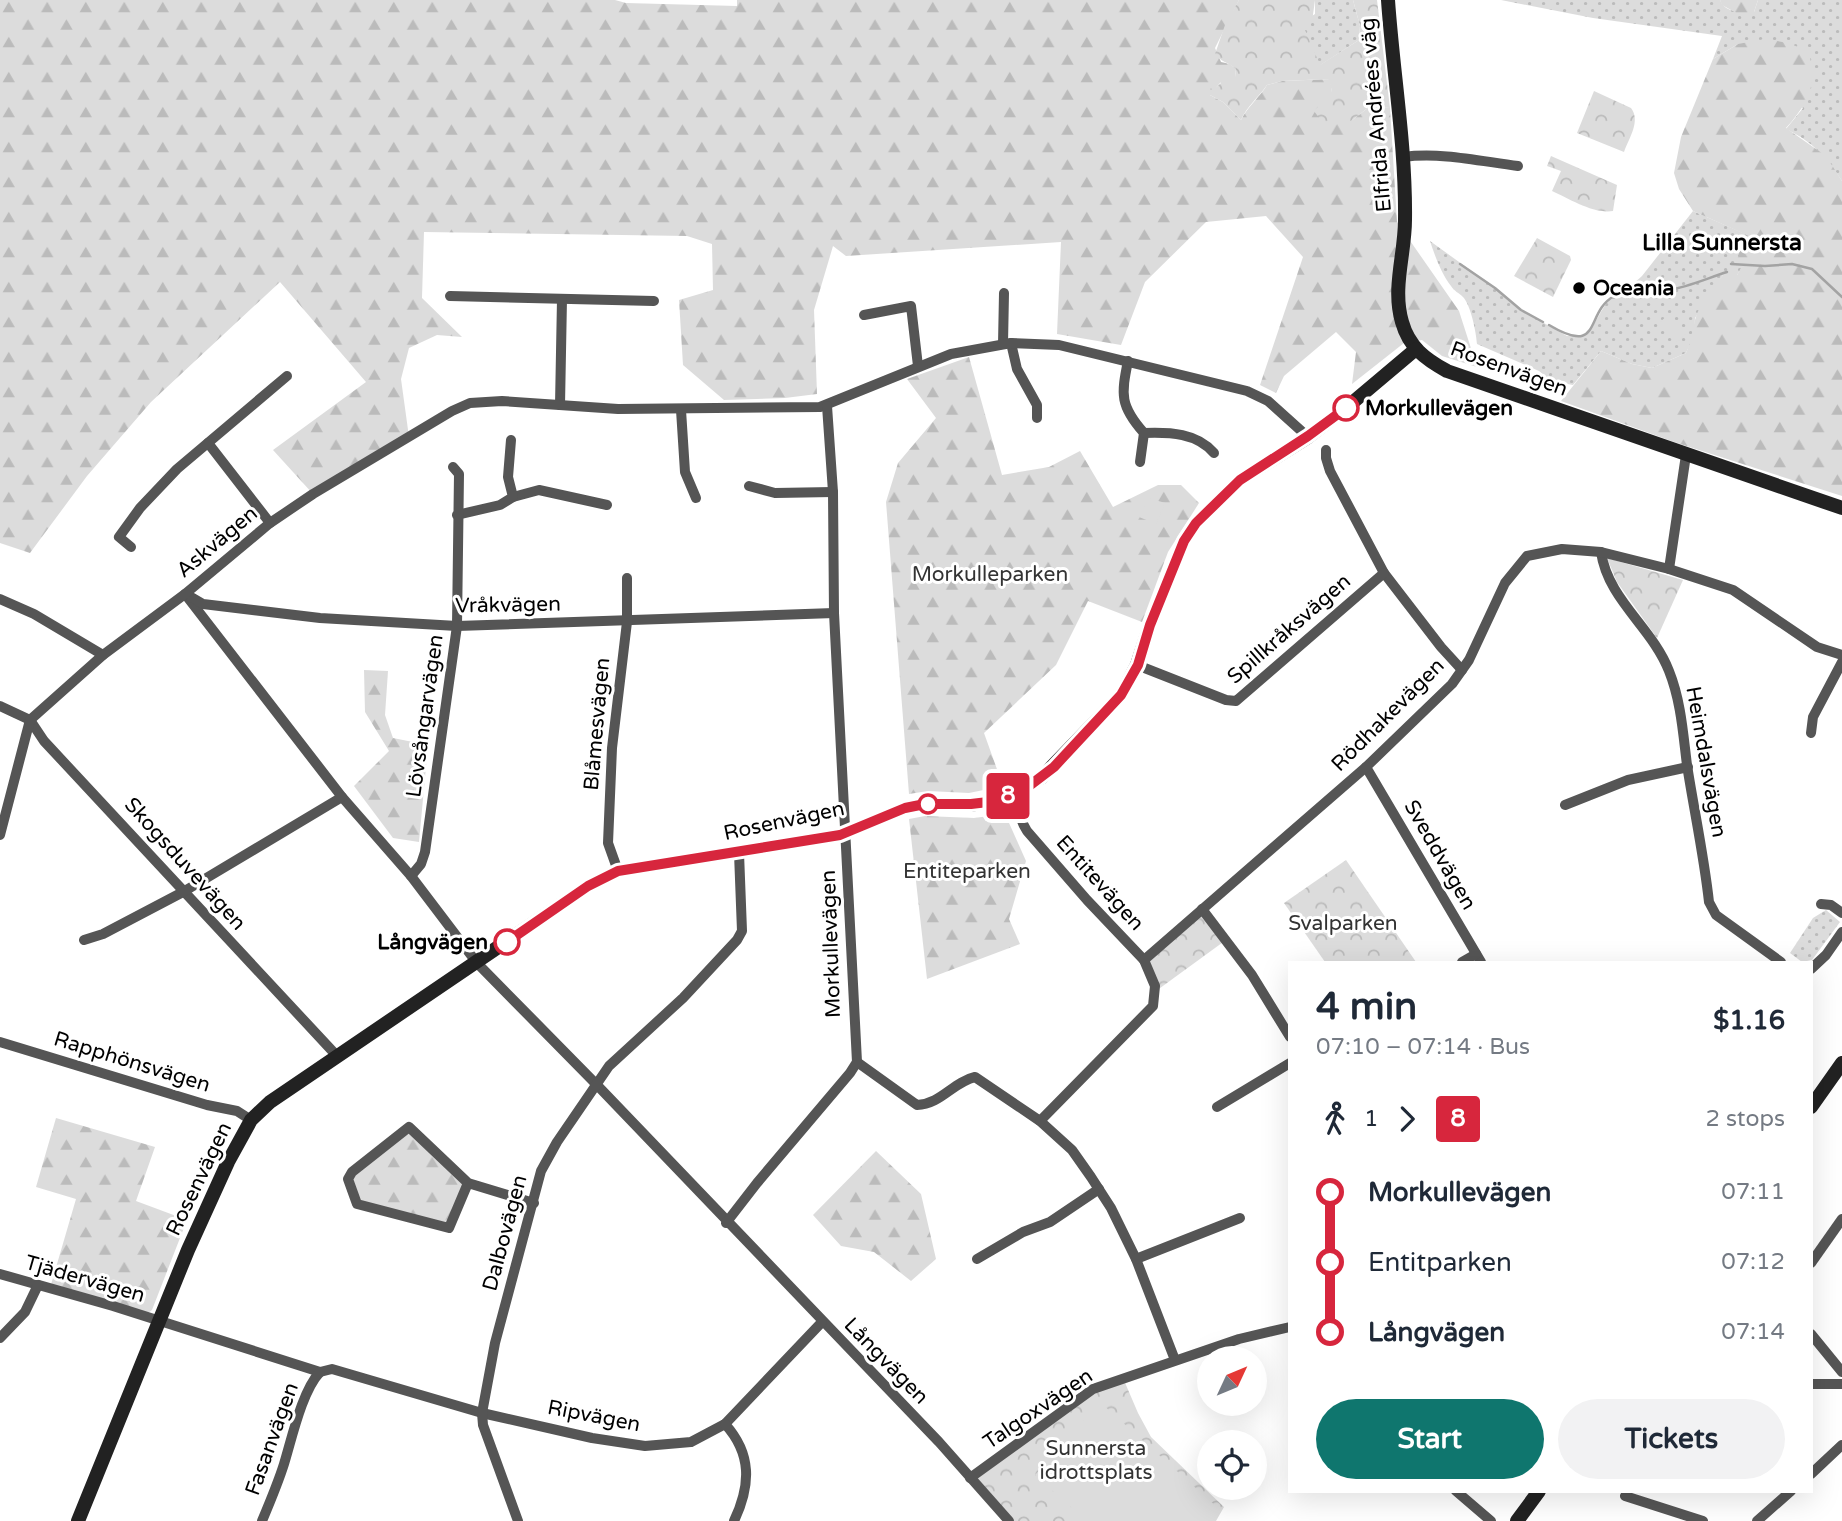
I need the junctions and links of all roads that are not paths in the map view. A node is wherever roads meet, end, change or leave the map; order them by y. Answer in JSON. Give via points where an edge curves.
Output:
{"nodes":[{"id":1,"x":1388,"y":0,"type":"edge"},
{"id":2,"x":1403,"y":157,"type":"junction"},
{"id":3,"x":1518,"y":166,"type":"dead end"},
{"id":4,"x":1004,"y":293,"type":"dead end"},
{"id":5,"x":450,"y":296,"type":"dead end"},
{"id":6,"x":562,"y":299,"type":"junction"},
{"id":7,"x":654,"y":301,"type":"dead end"},
{"id":8,"x":864,"y":315,"type":"dead end"},
{"id":9,"x":1007,"y":344,"type":"junction"},
{"id":10,"x":1416,"y":349,"type":"junction"},
{"id":11,"x":1128,"y":361,"type":"junction"},
{"id":12,"x":918,"y":366,"type":"junction"},
{"id":13,"x":288,"y":376,"type":"dead end"},
{"id":14,"x":560,"y":405,"type":"junction"},
{"id":15,"x":827,"y":406,"type":"junction"},
{"id":16,"x":681,"y":410,"type":"junction"},
{"id":17,"x":1037,"y":418,"type":"dead end"},
{"id":18,"x":1144,"y":433,"type":"junction"},
{"id":19,"x":1308,"y":436,"type":"junction"},
{"id":20,"x":510,"y":440,"type":"dead end"},
{"id":21,"x":208,"y":443,"type":"junction"},
{"id":22,"x":1326,"y":450,"type":"dead end"},
{"id":23,"x":1214,"y":453,"type":"dead end"},
{"id":24,"x":1686,"y":455,"type":"junction"},
{"id":25,"x":1140,"y":462,"type":"dead end"},
{"id":26,"x":453,"y":467,"type":"dead end"},
{"id":27,"x":749,"y":486,"type":"dead end"},
{"id":28,"x":833,"y":492,"type":"junction"},
{"id":29,"x":513,"y":497,"type":"junction"},
{"id":30,"x":696,"y":498,"type":"dead end"},
{"id":31,"x":607,"y":505,"type":"dead end"},
{"id":32,"x":1842,"y":508,"type":"edge"},
{"id":33,"x":457,"y":516,"type":"junction"},
{"id":34,"x":270,"y":523,"type":"junction"},
{"id":35,"x":131,"y":547,"type":"dead end"},
{"id":36,"x":1601,"y":552,"type":"junction"},
{"id":37,"x":1669,"y":569,"type":"junction"},
{"id":38,"x":1384,"y":573,"type":"junction"},
{"id":39,"x":627,"y":578,"type":"dead end"},
{"id":40,"x":185,"y":594,"type":"junction"},
{"id":41,"x":0,"y":599,"type":"edge"},
{"id":42,"x":834,"y":613,"type":"junction"},
{"id":43,"x":627,"y":622,"type":"junction"},
{"id":44,"x":457,"y":626,"type":"junction"},
{"id":45,"x":103,"y":655,"type":"junction"},
{"id":46,"x":1842,"y":655,"type":"edge"},
{"id":47,"x":1842,"y":662,"type":"edge"},
{"id":48,"x":1138,"y":665,"type":"junction"},
{"id":49,"x":1462,"y":670,"type":"junction"},
{"id":50,"x":0,"y":706,"type":"edge"},
{"id":51,"x":30,"y":720,"type":"junction"},
{"id":52,"x":1811,"y":733,"type":"dead end"},
{"id":53,"x":1688,"y":766,"type":"junction"},
{"id":54,"x":1366,"y":767,"type":"junction"},
{"id":55,"x":1019,"y":791,"type":"junction"},
{"id":56,"x":342,"y":797,"type":"junction"},
{"id":57,"x":1565,"y":805,"type":"dead end"},
{"id":58,"x":846,"y":832,"type":"junction"},
{"id":59,"x":0,"y":835,"type":"edge"},
{"id":60,"x":738,"y":853,"type":"junction"},
{"id":61,"x":618,"y":871,"type":"junction"},
{"id":62,"x":411,"y":876,"type":"junction"},
{"id":63,"x":183,"y":892,"type":"junction"},
{"id":64,"x":1821,"y":904,"type":"dead end"},
{"id":65,"x":1202,"y":909,"type":"junction"},
{"id":66,"x":1842,"y":913,"type":"edge"},
{"id":67,"x":1842,"y":932,"type":"edge"},
{"id":68,"x":84,"y":940,"type":"dead end"},
{"id":69,"x":1478,"y":958,"type":"edge"},
{"id":70,"x":1144,"y":960,"type":"junction"},
{"id":71,"x":1780,"y":961,"type":"edge"},
{"id":72,"x":477,"y":963,"type":"junction"},
{"id":73,"x":1813,"y":968,"type":"edge"},
{"id":74,"x":1288,"y":1034,"type":"edge"},
{"id":75,"x":0,"y":1042,"type":"edge"},
{"id":76,"x":337,"y":1056,"type":"junction"},
{"id":77,"x":857,"y":1062,"type":"junction"},
{"id":78,"x":1842,"y":1063,"type":"edge"},
{"id":79,"x":1288,"y":1064,"type":"edge"},
{"id":80,"x":596,"y":1084,"type":"junction"},
{"id":81,"x":1813,"y":1104,"type":"edge"},
{"id":82,"x":1216,"y":1107,"type":"dead end"},
{"id":83,"x":251,"y":1120,"type":"junction"},
{"id":84,"x":1040,"y":1121,"type":"junction"},
{"id":85,"x":468,"y":1183,"type":"junction"},
{"id":86,"x":1099,"y":1189,"type":"junction"},
{"id":87,"x":534,"y":1203,"type":"junction"},
{"id":88,"x":1240,"y":1218,"type":"dead end"},
{"id":89,"x":1842,"y":1219,"type":"edge"},
{"id":90,"x":726,"y":1223,"type":"junction"},
{"id":91,"x":977,"y":1259,"type":"dead end"},
{"id":92,"x":1136,"y":1259,"type":"junction"},
{"id":93,"x":1813,"y":1260,"type":"edge"},
{"id":94,"x":0,"y":1274,"type":"edge"},
{"id":95,"x":38,"y":1285,"type":"junction"},
{"id":96,"x":159,"y":1321,"type":"junction"},
{"id":97,"x":822,"y":1322,"type":"junction"},
{"id":98,"x":1288,"y":1327,"type":"edge"},
{"id":99,"x":1813,"y":1336,"type":"edge"},
{"id":100,"x":0,"y":1338,"type":"edge"},
{"id":101,"x":1175,"y":1360,"type":"junction"},
{"id":102,"x":320,"y":1372,"type":"junction"},
{"id":103,"x":1842,"y":1372,"type":"edge"},
{"id":104,"x":1813,"y":1384,"type":"edge"},
{"id":105,"x":1842,"y":1384,"type":"edge"},
{"id":106,"x":482,"y":1413,"type":"junction"},
{"id":107,"x":725,"y":1424,"type":"junction"},
{"id":108,"x":1842,"y":1445,"type":"edge"},
{"id":109,"x":1813,"y":1472,"type":"edge"},
{"id":110,"x":970,"y":1478,"type":"junction"},
{"id":111,"x":1458,"y":1493,"type":"edge"},
{"id":112,"x":1538,"y":1493,"type":"edge"},
{"id":113,"x":1789,"y":1493,"type":"edge"},
{"id":114,"x":1625,"y":1496,"type":"dead end"},
{"id":115,"x":78,"y":1521,"type":"edge"},
{"id":116,"x":262,"y":1521,"type":"edge"},
{"id":117,"x":518,"y":1521,"type":"edge"},
{"id":118,"x":734,"y":1521,"type":"edge"},
{"id":119,"x":1009,"y":1521,"type":"edge"},
{"id":120,"x":1491,"y":1521,"type":"edge"},
{"id":121,"x":1517,"y":1521,"type":"edge"},
{"id":122,"x":1703,"y":1521,"type":"edge"},
{"id":123,"x":1757,"y":1521,"type":"edge"}],
"edges":[{"from":1,"to":2,"type":"street","name":"Elfrida Andrées väg"},
{"from":2,"to":3,"type":"street","via":[[1444,155]]},
{"from":2,"to":10,"type":"street","name":"Elfrida Andrées väg","via":[[1405,222],[1398,296],[1403,326]]},
{"from":4,"to":9,"type":"street"},
{"from":5,"to":6,"type":"street"},
{"from":6,"to":7,"type":"street"},
{"from":6,"to":14,"type":"street"},
{"from":8,"to":12,"type":"street","via":[[911,306]]},
{"from":9,"to":11,"type":"street","via":[[1059,345]]},
{"from":9,"to":12,"type":"street","via":[[951,354]]},
{"from":9,"to":17,"type":"street","via":[[1037,405]]},
{"from":10,"to":19,"type":"street","name":"Rosenvägen"},
{"from":10,"to":24,"type":"street","name":"Rosenvägen","via":[[1447,371]]},
{"from":11,"to":18,"type":"street","via":[[1124,404]]},
{"from":11,"to":19,"type":"street","via":[[1247,391],[1268,401]]},
{"from":12,"to":15,"type":"street"},
{"from":13,"to":21,"type":"street"},
{"from":14,"to":16,"type":"street","name":"Askvägen"},
{"from":14,"to":34,"type":"street","name":"Askvägen","via":[[502,401],[460,407]]},
{"from":15,"to":16,"type":"street","name":"Askvägen"},
{"from":15,"to":28,"type":"street","name":"Morkullevägen"},
{"from":16,"to":30,"type":"street","via":[[685,472]]},
{"from":18,"to":23,"type":"street","via":[[1172,432],[1205,443]]},
{"from":18,"to":25,"type":"street"},
{"from":19,"to":48,"type":"street","name":"Rosenvägen","via":[[1240,480],[1196,523],[1184,541]]},
{"from":20,"to":29,"type":"street","via":[[508,477]]},
{"from":21,"to":34,"type":"street"},
{"from":21,"to":35,"type":"street","via":[[140,508],[119,537]]},
{"from":22,"to":38,"type":"street","via":[[1330,471]]},
{"from":24,"to":32,"type":"street","name":"Rosenvägen"},
{"from":24,"to":37,"type":"street"},
{"from":26,"to":33,"type":"street","name":"Lövsångarvägen","via":[[458,474]]},
{"from":27,"to":28,"type":"street","via":[[775,493]]},
{"from":28,"to":42,"type":"street","name":"Morkullevägen"},
{"from":29,"to":31,"type":"street","via":[[539,490]]},
{"from":29,"to":33,"type":"street"},
{"from":33,"to":44,"type":"street","name":"Lövsångarvägen"},
{"from":34,"to":40,"type":"street","name":"Askvägen"},
{"from":36,"to":37,"type":"street","name":"Rödhakevägen"},
{"from":36,"to":49,"type":"street","name":"Rödhakevägen","via":[[1562,549],[1527,556],[1505,583]]},
{"from":36,"to":53,"type":"street","name":"Heimdalsvägen","via":[[1611,586],[1668,669],[1681,709]]},
{"from":37,"to":46,"type":"street","name":"Rödhakevägen","via":[[1733,590],[1817,647]]},
{"from":38,"to":48,"type":"street","name":"Spillkråksvägen","via":[[1236,701]]},
{"from":38,"to":49,"type":"street"},
{"from":39,"to":43,"type":"street","name":"Blåmesvägen"},
{"from":40,"to":44,"type":"street","name":"Vråkvägen","via":[[203,604],[320,618]]},
{"from":40,"to":45,"type":"street","name":"Askvägen"},
{"from":40,"to":56,"type":"street","name":"Långvägen"},
{"from":41,"to":45,"type":"street"},
{"from":42,"to":43,"type":"street","name":"Vråkvägen"},
{"from":42,"to":58,"type":"street","name":"Morkullevägen"},
{"from":43,"to":44,"type":"street","name":"Vråkvägen"},
{"from":43,"to":61,"type":"street","name":"Blåmesvägen","via":[[612,748],[608,843]]},
{"from":44,"to":62,"type":"street","name":"Lövsångarvägen","via":[[425,852]]},
{"from":45,"to":51,"type":"street","name":"Askvägen"},
{"from":47,"to":52,"type":"street","via":[[1813,717]]},
{"from":48,"to":55,"type":"street","name":"Rosenvägen","via":[[1113,706],[1054,767]]},
{"from":49,"to":54,"type":"street","name":"Rödhakevägen"},
{"from":50,"to":51,"type":"street","name":"Skogsduvevägen"},
{"from":51,"to":59,"type":"street"},
{"from":51,"to":63,"type":"street","name":"Skogsduvevägen"},
{"from":53,"to":57,"type":"street","via":[[1628,780]]},
{"from":53,"to":71,"type":"street","name":"Heimdalsvägen","via":[[1709,902],[1716,915]]},
{"from":54,"to":65,"type":"street","name":"Rödhakevägen"},
{"from":54,"to":69,"type":"street","name":"Sveddvägen"},
{"from":55,"to":58,"type":"street","name":"Rosenvägen","via":[[971,804],[905,808]]},
{"from":55,"to":70,"type":"street","name":"Entitevägen","via":[[1018,810],[1027,831]]},
{"from":56,"to":62,"type":"street","name":"Långvägen"},
{"from":56,"to":63,"type":"street"},
{"from":58,"to":60,"type":"street","name":"Rosenvägen"},
{"from":58,"to":77,"type":"street","name":"Morkullevägen"},
{"from":60,"to":61,"type":"street","name":"Rosenvägen"},
{"from":60,"to":80,"type":"street","name":"Dalbovägen","via":[[742,931],[737,940]]},
{"from":61,"to":72,"type":"street","name":"Rosenvägen","via":[[588,886]]},
{"from":62,"to":72,"type":"street","name":"Långvägen"},
{"from":63,"to":68,"type":"street"},
{"from":63,"to":76,"type":"street","name":"Skogsduvevägen"},
{"from":64,"to":66,"type":"street","via":[[1828,903]]},
{"from":65,"to":70,"type":"street","name":"Rödhakevägen"},
{"from":65,"to":74,"type":"street","via":[[1252,975]]},
{"from":67,"to":73,"type":"street"},
{"from":70,"to":84,"type":"street","via":[[1155,986],[1153,1006]]},
{"from":72,"to":76,"type":"street","name":"Rosenvägen"},
{"from":72,"to":80,"type":"street","name":"Långvägen"},
{"from":75,"to":83,"type":"street","name":"Rapphönsvägen","via":[[237,1111]]},
{"from":76,"to":83,"type":"street","name":"Rosenvägen"},
{"from":77,"to":84,"type":"street","via":[[917,1105],[937,1101],[975,1077]]},
{"from":77,"to":90,"type":"street"},
{"from":78,"to":81,"type":"street"},
{"from":79,"to":82,"type":"street"},
{"from":80,"to":87,"type":"street","name":"Dalbovägen","via":[[541,1171]]},
{"from":80,"to":90,"type":"street","name":"Långvägen"},
{"from":83,"to":96,"type":"street","name":"Rosenvägen","via":[[228,1161]]},
{"from":84,"to":86,"type":"street","via":[[1072,1150]]},
{"from":85,"to":85,"type":"street","via":[[449,1227],[357,1204],[348,1179],[409,1127]]},
{"from":85,"to":87,"type":"street"},
{"from":86,"to":91,"type":"street","via":[[1050,1222]]},
{"from":86,"to":92,"type":"street"},
{"from":87,"to":106,"type":"street","name":"Dalbovägen","via":[[495,1343]]},
{"from":88,"to":92,"type":"street"},
{"from":89,"to":93,"type":"street"},
{"from":90,"to":97,"type":"street","name":"Långvägen"},
{"from":92,"to":101,"type":"street"},
{"from":94,"to":95,"type":"street","name":"Tjädervägen"},
{"from":95,"to":96,"type":"street","name":"Tjädervägen"},
{"from":95,"to":100,"type":"street","via":[[25,1312]]},
{"from":96,"to":102,"type":"street","name":"Tjädervägen"},
{"from":96,"to":115,"type":"street","name":"Rosenvägen"},
{"from":97,"to":107,"type":"street","name":"Ripvägen"},
{"from":97,"to":110,"type":"street","name":"Långvägen"},
{"from":98,"to":101,"type":"street","name":"Talgoxvägen"},
{"from":99,"to":103,"type":"street"},
{"from":101,"to":110,"type":"street","name":"Talgoxvägen","via":[[1093,1390]]},
{"from":102,"to":106,"type":"street","name":"Ripvägen","via":[[328,1368]]},
{"from":102,"to":116,"type":"street","name":"Fasanvägen","via":[[298,1418]]},
{"from":104,"to":105,"type":"street"},
{"from":106,"to":107,"type":"street","name":"Ripvägen","via":[[645,1446],[691,1442]]},
{"from":106,"to":117,"type":"street","name":"Dalbovägen"},
{"from":107,"to":118,"type":"street","via":[[745,1455],[747,1486]]},
{"from":108,"to":109,"type":"street"},
{"from":110,"to":119,"type":"street","name":"Långvägen"},
{"from":111,"to":120,"type":"street"},
{"from":112,"to":121,"type":"street"},
{"from":113,"to":123,"type":"street"},
{"from":114,"to":122,"type":"street"}]}
